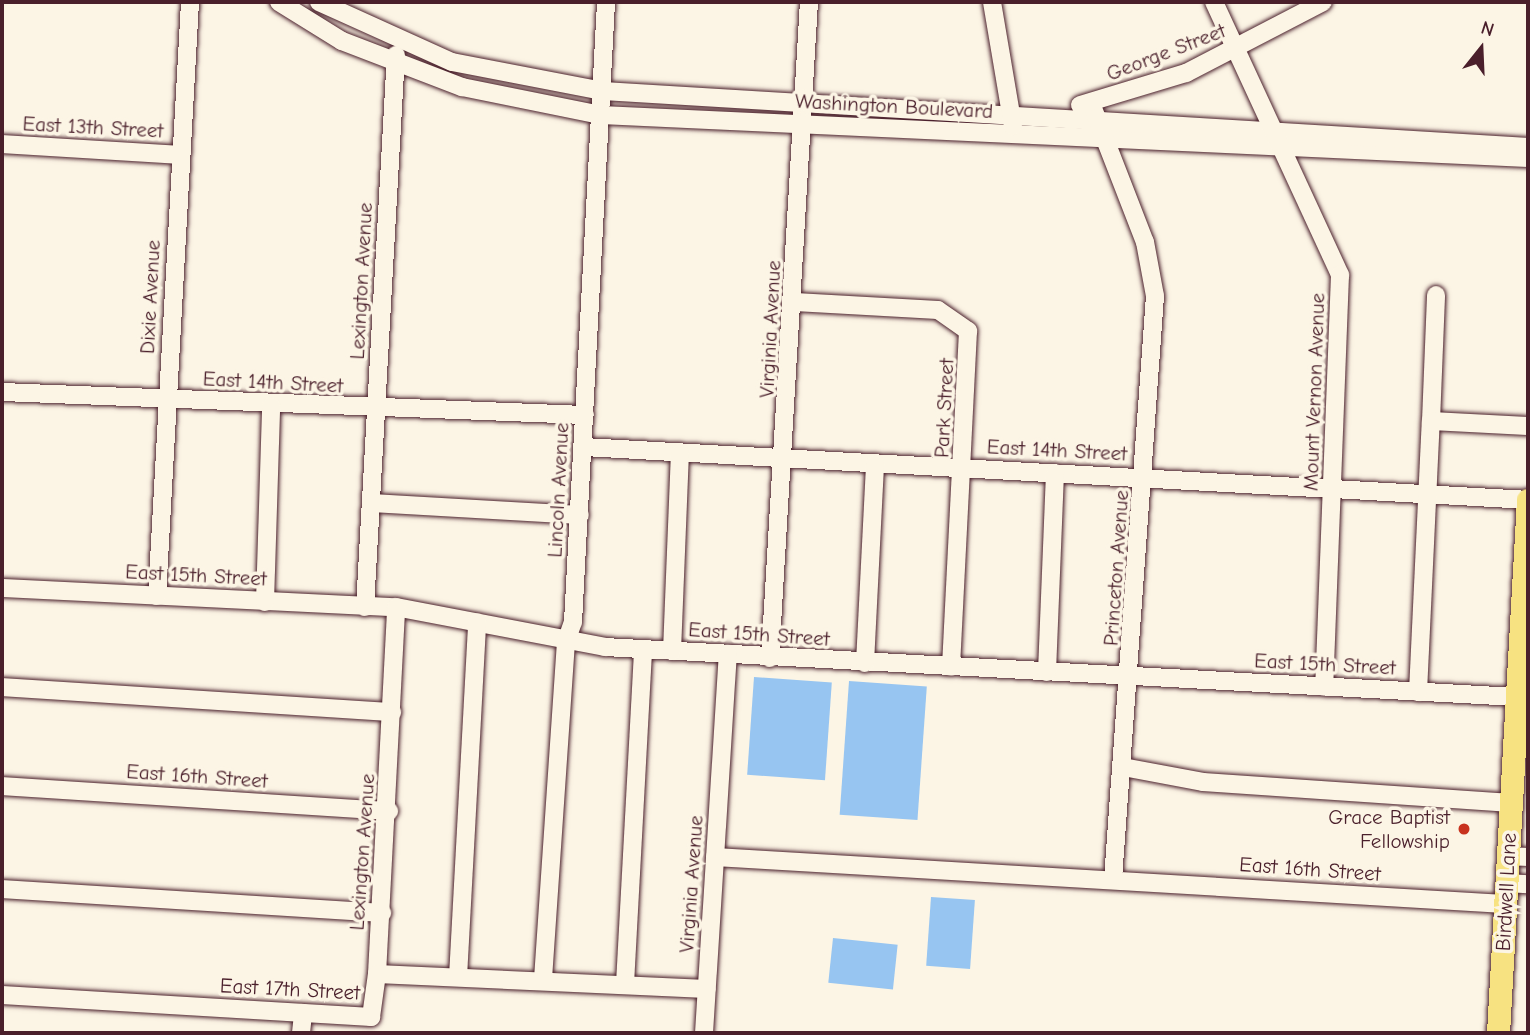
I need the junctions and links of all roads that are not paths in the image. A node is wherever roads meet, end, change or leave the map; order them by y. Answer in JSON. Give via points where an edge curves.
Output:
{"nodes":[{"id":1,"x":190,"y":2,"type":"edge"},
{"id":2,"x":279,"y":2,"type":"edge"},
{"id":3,"x":319,"y":2,"type":"edge"},
{"id":4,"x":606,"y":2,"type":"edge"},
{"id":5,"x":809,"y":2,"type":"edge"},
{"id":6,"x":992,"y":2,"type":"edge"},
{"id":7,"x":1214,"y":2,"type":"edge"},
{"id":8,"x":1323,"y":2,"type":"edge"},
{"id":9,"x":398,"y":42,"type":"junction"},
{"id":10,"x":1237,"y":50,"type":"junction"},
{"id":11,"x":395,"y":64,"type":"junction"},
{"id":12,"x":603,"y":91,"type":"junction"},
{"id":13,"x":804,"y":101,"type":"junction"},
{"id":14,"x":1095,"y":111,"type":"junction"},
{"id":15,"x":601,"y":114,"type":"junction"},
{"id":16,"x":1015,"y":116,"type":"junction"},
{"id":17,"x":803,"y":123,"type":"junction"},
{"id":18,"x":1274,"y":129,"type":"junction"},
{"id":19,"x":1011,"y":136,"type":"junction"},
{"id":20,"x":1107,"y":142,"type":"junction"},
{"id":21,"x":2,"y":144,"type":"edge"},
{"id":22,"x":1528,"y":147,"type":"edge"},
{"id":23,"x":1285,"y":151,"type":"junction"},
{"id":24,"x":181,"y":155,"type":"junction"},
{"id":25,"x":1528,"y":158,"type":"edge"},
{"id":26,"x":1436,"y":295,"type":"dead end"},
{"id":27,"x":795,"y":302,"type":"junction"},
{"id":28,"x":2,"y":392,"type":"edge"},
{"id":29,"x":167,"y":400,"type":"junction"},
{"id":30,"x":378,"y":405,"type":"junction"},
{"id":31,"x":271,"y":406,"type":"junction"},
{"id":32,"x":584,"y":415,"type":"junction"},
{"id":33,"x":1431,"y":421,"type":"junction"},
{"id":34,"x":1528,"y":426,"type":"edge"},
{"id":35,"x":584,"y":447,"type":"junction"},
{"id":36,"x":680,"y":453,"type":"junction"},
{"id":37,"x":784,"y":459,"type":"junction"},
{"id":38,"x":875,"y":464,"type":"junction"},
{"id":39,"x":963,"y":468,"type":"junction"},
{"id":40,"x":1055,"y":473,"type":"junction"},
{"id":41,"x":1146,"y":478,"type":"junction"},
{"id":42,"x":1334,"y":489,"type":"junction"},
{"id":43,"x":1426,"y":495,"type":"junction"},
{"id":44,"x":1528,"y":500,"type":"edge"},
{"id":45,"x":372,"y":503,"type":"junction"},
{"id":46,"x":1528,"y":514,"type":"edge"},
{"id":47,"x":580,"y":515,"type":"junction"},
{"id":48,"x":2,"y":588,"type":"edge"},
{"id":49,"x":157,"y":596,"type":"junction"},
{"id":50,"x":265,"y":602,"type":"junction"},
{"id":51,"x":365,"y":607,"type":"junction"},
{"id":52,"x":396,"y":607,"type":"junction"},
{"id":53,"x":1525,"y":615,"type":"edge"},
{"id":54,"x":477,"y":623,"type":"junction"},
{"id":55,"x":566,"y":642,"type":"junction"},
{"id":56,"x":643,"y":649,"type":"junction"},
{"id":57,"x":672,"y":651,"type":"junction"},
{"id":58,"x":728,"y":654,"type":"junction"},
{"id":59,"x":770,"y":658,"type":"junction"},
{"id":60,"x":865,"y":663,"type":"junction"},
{"id":61,"x":951,"y":667,"type":"junction"},
{"id":62,"x":1047,"y":672,"type":"junction"},
{"id":63,"x":1131,"y":676,"type":"junction"},
{"id":64,"x":2,"y":687,"type":"edge"},
{"id":65,"x":1324,"y":687,"type":"junction"},
{"id":66,"x":1418,"y":692,"type":"junction"},
{"id":67,"x":1521,"y":704,"type":"edge"},
{"id":68,"x":392,"y":712,"type":"junction"},
{"id":69,"x":1123,"y":767,"type":"junction"},
{"id":70,"x":2,"y":786,"type":"edge"},
{"id":71,"x":1517,"y":790,"type":"edge"},
{"id":72,"x":388,"y":811,"type":"junction"},
{"id":73,"x":715,"y":857,"type":"junction"},
{"id":74,"x":1518,"y":857,"type":"edge"},
{"id":75,"x":1113,"y":879,"type":"junction"},
{"id":76,"x":2,"y":889,"type":"edge"},
{"id":77,"x":1513,"y":890,"type":"edge"},
{"id":78,"x":382,"y":913,"type":"junction"},
{"id":79,"x":377,"y":974,"type":"junction"},
{"id":80,"x":458,"y":977,"type":"junction"},
{"id":81,"x":542,"y":979,"type":"junction"},
{"id":82,"x":625,"y":984,"type":"junction"},
{"id":83,"x":707,"y":989,"type":"junction"},
{"id":84,"x":2,"y":995,"type":"edge"},
{"id":85,"x":303,"y":1013,"type":"junction"},
{"id":86,"x":301,"y":1033,"type":"edge"},
{"id":87,"x":704,"y":1033,"type":"edge"},
{"id":88,"x":1498,"y":1033,"type":"edge"}],
"edges":[{"from":1,"to":24,"type":"street","name":"Dixie Avenue"},
{"from":2,"to":11,"type":"street","name":"Washington Boulevard","via":[[342,41]]},
{"from":3,"to":9,"type":"street","name":"Washington Boulevard"},
{"from":4,"to":12,"type":"street","name":"Lincoln Avenue"},
{"from":5,"to":13,"type":"street","name":"Virginia Avenue"},
{"from":6,"to":16,"type":"street"},
{"from":7,"to":10,"type":"street","name":"Mount Vernon Avenue"},
{"from":8,"to":10,"type":"street","name":"George Street"},
{"from":9,"to":11,"type":"street","name":"Lexington Avenue"},
{"from":9,"to":12,"type":"street","name":"Washington Boulevard","via":[[509,78]]},
{"from":10,"to":14,"type":"street","name":"George Street"},
{"from":10,"to":18,"type":"street","name":"Mount Vernon Avenue"},
{"from":11,"to":15,"type":"street","name":"Washington Boulevard","via":[[462,88]]},
{"from":11,"to":30,"type":"street","name":"Lexington Avenue"},
{"from":12,"to":13,"type":"street","name":"Washington Boulevard"},
{"from":12,"to":15,"type":"street","name":"Lincoln Avenue"},
{"from":13,"to":16,"type":"street","name":"Washington Boulevard"},
{"from":13,"to":17,"type":"street","name":"Virginia Avenue"},
{"from":14,"to":16,"type":"street","name":"Washington Boulevard"},
{"from":14,"to":18,"type":"street","name":"Washington Boulevard"},
{"from":14,"to":20,"type":"street","name":"Princeton Avenue"},
{"from":15,"to":17,"type":"street","name":"Washington Boulevard"},
{"from":15,"to":32,"type":"street","name":"Lincoln Avenue"},
{"from":16,"to":19,"type":"street"},
{"from":17,"to":19,"type":"street","name":"Washington Boulevard"},
{"from":17,"to":27,"type":"street","name":"Virginia Avenue"},
{"from":18,"to":22,"type":"street","name":"Washington Boulevard"},
{"from":18,"to":23,"type":"street","name":"Mount Vernon Avenue"},
{"from":19,"to":20,"type":"street","name":"Washington Boulevard"},
{"from":20,"to":23,"type":"street","name":"Washington Boulevard"},
{"from":20,"to":41,"type":"street","name":"Princeton Avenue","via":[[1152,271]]},
{"from":21,"to":24,"type":"street","name":"East 13th Street"},
{"from":23,"to":25,"type":"street","name":"Washington Boulevard"},
{"from":23,"to":42,"type":"street","name":"Mount Vernon Avenue","via":[[1340,275]]},
{"from":24,"to":29,"type":"street","name":"Dixie Avenue"},
{"from":26,"to":33,"type":"street"},
{"from":27,"to":37,"type":"street","name":"Virginia Avenue"},
{"from":27,"to":39,"type":"street","name":"Park Street","via":[[938,310],[962,324],[971,350]]},
{"from":28,"to":29,"type":"street","name":"East 14th Street"},
{"from":29,"to":31,"type":"street","name":"East 14th Street"},
{"from":29,"to":49,"type":"street","name":"Dixie Avenue"},
{"from":30,"to":31,"type":"street","name":"East 14th Street","via":[[344,410]]},
{"from":30,"to":32,"type":"street","name":"East 14th Street"},
{"from":30,"to":45,"type":"street","name":"Lexington Avenue"},
{"from":31,"to":50,"type":"street"},
{"from":32,"to":35,"type":"street","name":"Lincoln Avenue"},
{"from":33,"to":34,"type":"street"},
{"from":33,"to":43,"type":"street"},
{"from":35,"to":36,"type":"street","name":"East 14th Street"},
{"from":35,"to":47,"type":"street","name":"Lincoln Avenue"},
{"from":36,"to":37,"type":"street","name":"East 14th Street"},
{"from":36,"to":57,"type":"street"},
{"from":37,"to":38,"type":"street","name":"East 14th Street"},
{"from":37,"to":59,"type":"street","name":"Virginia Avenue"},
{"from":38,"to":39,"type":"street","name":"East 14th Street"},
{"from":38,"to":60,"type":"street"},
{"from":39,"to":40,"type":"street","name":"East 14th Street"},
{"from":39,"to":61,"type":"street","name":"Park Street"},
{"from":40,"to":41,"type":"street","name":"East 14th Street"},
{"from":40,"to":62,"type":"street"},
{"from":41,"to":42,"type":"street","name":"East 14th Street"},
{"from":41,"to":63,"type":"street","name":"Princeton Avenue"},
{"from":42,"to":43,"type":"street","name":"East 14th Street"},
{"from":42,"to":65,"type":"street","name":"Mount Vernon Avenue"},
{"from":43,"to":44,"type":"street","name":"East 14th Street"},
{"from":43,"to":66,"type":"street"},
{"from":44,"to":46,"type":"main road","name":"Birdwell Lane"},
{"from":45,"to":47,"type":"street"},
{"from":45,"to":51,"type":"street","name":"Lexington Avenue"},
{"from":46,"to":53,"type":"main road","name":"Birdwell Lane"},
{"from":47,"to":55,"type":"street","name":"Lincoln Avenue"},
{"from":48,"to":49,"type":"street","name":"East 15th Street"},
{"from":49,"to":50,"type":"street","name":"East 15th Street"},
{"from":50,"to":51,"type":"street","name":"East 15th Street"},
{"from":51,"to":52,"type":"street","name":"East 15th Street"},
{"from":52,"to":54,"type":"street","name":"East 15th Street"},
{"from":52,"to":68,"type":"street","name":"Lexington Avenue"},
{"from":53,"to":67,"type":"main road","name":"Birdwell Lane"},
{"from":54,"to":55,"type":"street","name":"East 15th Street"},
{"from":54,"to":80,"type":"street"},
{"from":55,"to":56,"type":"street","name":"East 15th Street"},
{"from":55,"to":81,"type":"street","name":"Lincoln Avenue"},
{"from":56,"to":57,"type":"street","name":"East 15th Street"},
{"from":56,"to":82,"type":"street"},
{"from":57,"to":58,"type":"street","name":"East 15th Street"},
{"from":58,"to":59,"type":"street","name":"East 15th Street"},
{"from":58,"to":73,"type":"street","name":"Virginia Avenue"},
{"from":59,"to":60,"type":"street","name":"East 15th Street"},
{"from":60,"to":61,"type":"street","name":"East 15th Street"},
{"from":61,"to":62,"type":"street","name":"East 15th Street"},
{"from":62,"to":63,"type":"street","name":"East 15th Street"},
{"from":63,"to":65,"type":"street","name":"East 15th Street"},
{"from":63,"to":69,"type":"street","name":"Princeton Avenue"},
{"from":64,"to":68,"type":"street"},
{"from":65,"to":66,"type":"street","name":"East 15th Street"},
{"from":66,"to":67,"type":"street","name":"East 15th Street"},
{"from":67,"to":71,"type":"main road","name":"Birdwell Lane"},
{"from":68,"to":72,"type":"street","name":"Lexington Avenue"},
{"from":69,"to":71,"type":"street","via":[[1178,772],[1203,782]]},
{"from":69,"to":75,"type":"street","name":"Princeton Avenue"},
{"from":70,"to":72,"type":"street","name":"East 16th Street"},
{"from":71,"to":74,"type":"main road","name":"Birdwell Lane"},
{"from":72,"to":78,"type":"street","name":"Lexington Avenue"},
{"from":73,"to":75,"type":"street","name":"East 16th Street"},
{"from":73,"to":83,"type":"street","name":"Virginia Avenue"},
{"from":74,"to":77,"type":"main road","name":"Birdwell Lane"},
{"from":75,"to":77,"type":"street","name":"East 16th Street"},
{"from":76,"to":78,"type":"street"},
{"from":77,"to":88,"type":"main road","name":"Birdwell Lane"},
{"from":78,"to":79,"type":"street","name":"Lexington Avenue"},
{"from":79,"to":80,"type":"street","name":"East 17th Street"},
{"from":79,"to":85,"type":"street","name":"East 17th Street","via":[[370,1017]]},
{"from":80,"to":81,"type":"street","name":"East 17th Street"},
{"from":81,"to":82,"type":"street","name":"East 17th Street"},
{"from":82,"to":83,"type":"street","name":"East 17th Street"},
{"from":83,"to":87,"type":"street","name":"Virginia Avenue"},
{"from":84,"to":85,"type":"street","name":"East 17th Street"},
{"from":85,"to":86,"type":"street"}]}
